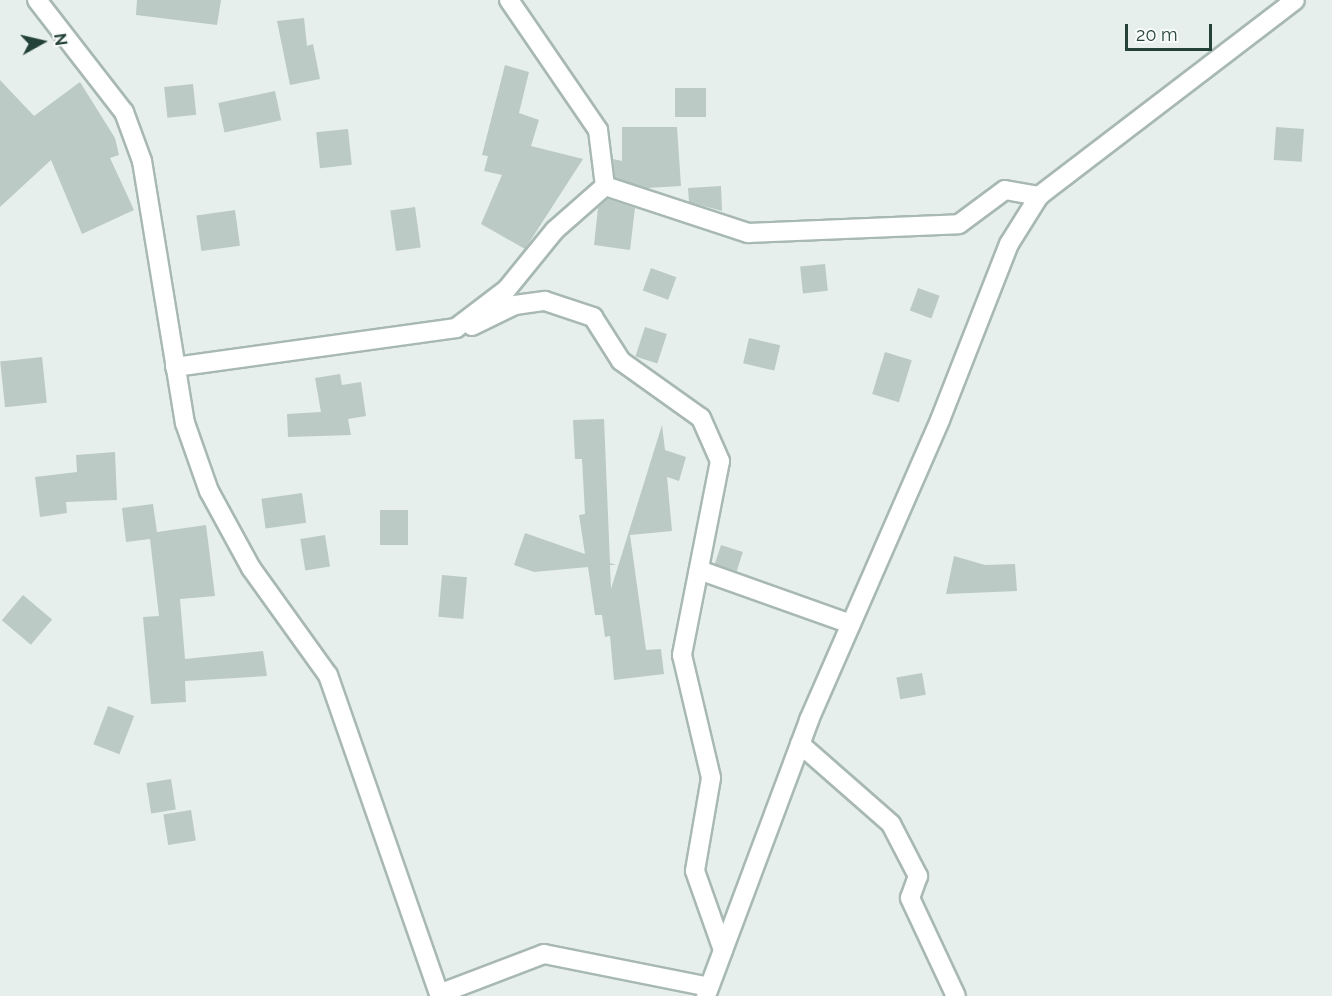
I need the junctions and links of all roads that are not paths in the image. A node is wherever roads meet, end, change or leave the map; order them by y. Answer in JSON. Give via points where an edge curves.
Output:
{"nodes":[{"id":1,"x":37,"y":0,"type":"edge"},
{"id":2,"x":509,"y":0,"type":"edge"},
{"id":3,"x":1295,"y":0,"type":"edge"},
{"id":4,"x":605,"y":186,"type":"junction"},
{"id":5,"x":1039,"y":196,"type":"junction"},
{"id":6,"x":456,"y":328,"type":"junction"},
{"id":7,"x":175,"y":367,"type":"junction"},
{"id":8,"x":699,"y":570,"type":"junction"},
{"id":9,"x":851,"y":624,"type":"junction"},
{"id":10,"x":800,"y":744,"type":"junction"},
{"id":11,"x":723,"y":950,"type":"junction"},
{"id":12,"x":708,"y":991,"type":"edge"},
{"id":13,"x":439,"y":995,"type":"edge"},
{"id":14,"x":956,"y":996,"type":"edge"}],
"edges":[{"from":1,"to":7,"type":"street","via":[[124,112],[141,161]]},
{"from":2,"to":4,"type":"street","via":[[598,130]]},
{"from":3,"to":5,"type":"street"},
{"from":4,"to":5,"type":"street","via":[[748,233],[959,224],[1005,190]]},
{"from":4,"to":6,"type":"street","via":[[555,230],[507,289]]},
{"from":5,"to":9,"type":"street","via":[[1009,244]]},
{"from":6,"to":7,"type":"street"},
{"from":6,"to":8,"type":"street","via":[[515,305],[545,301],[593,317],[621,361],[701,418],[720,461]]},
{"from":7,"to":13,"type":"street","via":[[185,423],[209,491],[251,568],[328,675]]},
{"from":8,"to":9,"type":"street"},
{"from":8,"to":11,"type":"street","via":[[682,655],[711,778],[694,871]]},
{"from":9,"to":10,"type":"street"},
{"from":10,"to":11,"type":"street"},
{"from":10,"to":14,"type":"street","via":[[891,824],[918,876],[910,898]]},
{"from":11,"to":12,"type":"street"},
{"from":12,"to":13,"type":"street","via":[[544,954]]}]}
